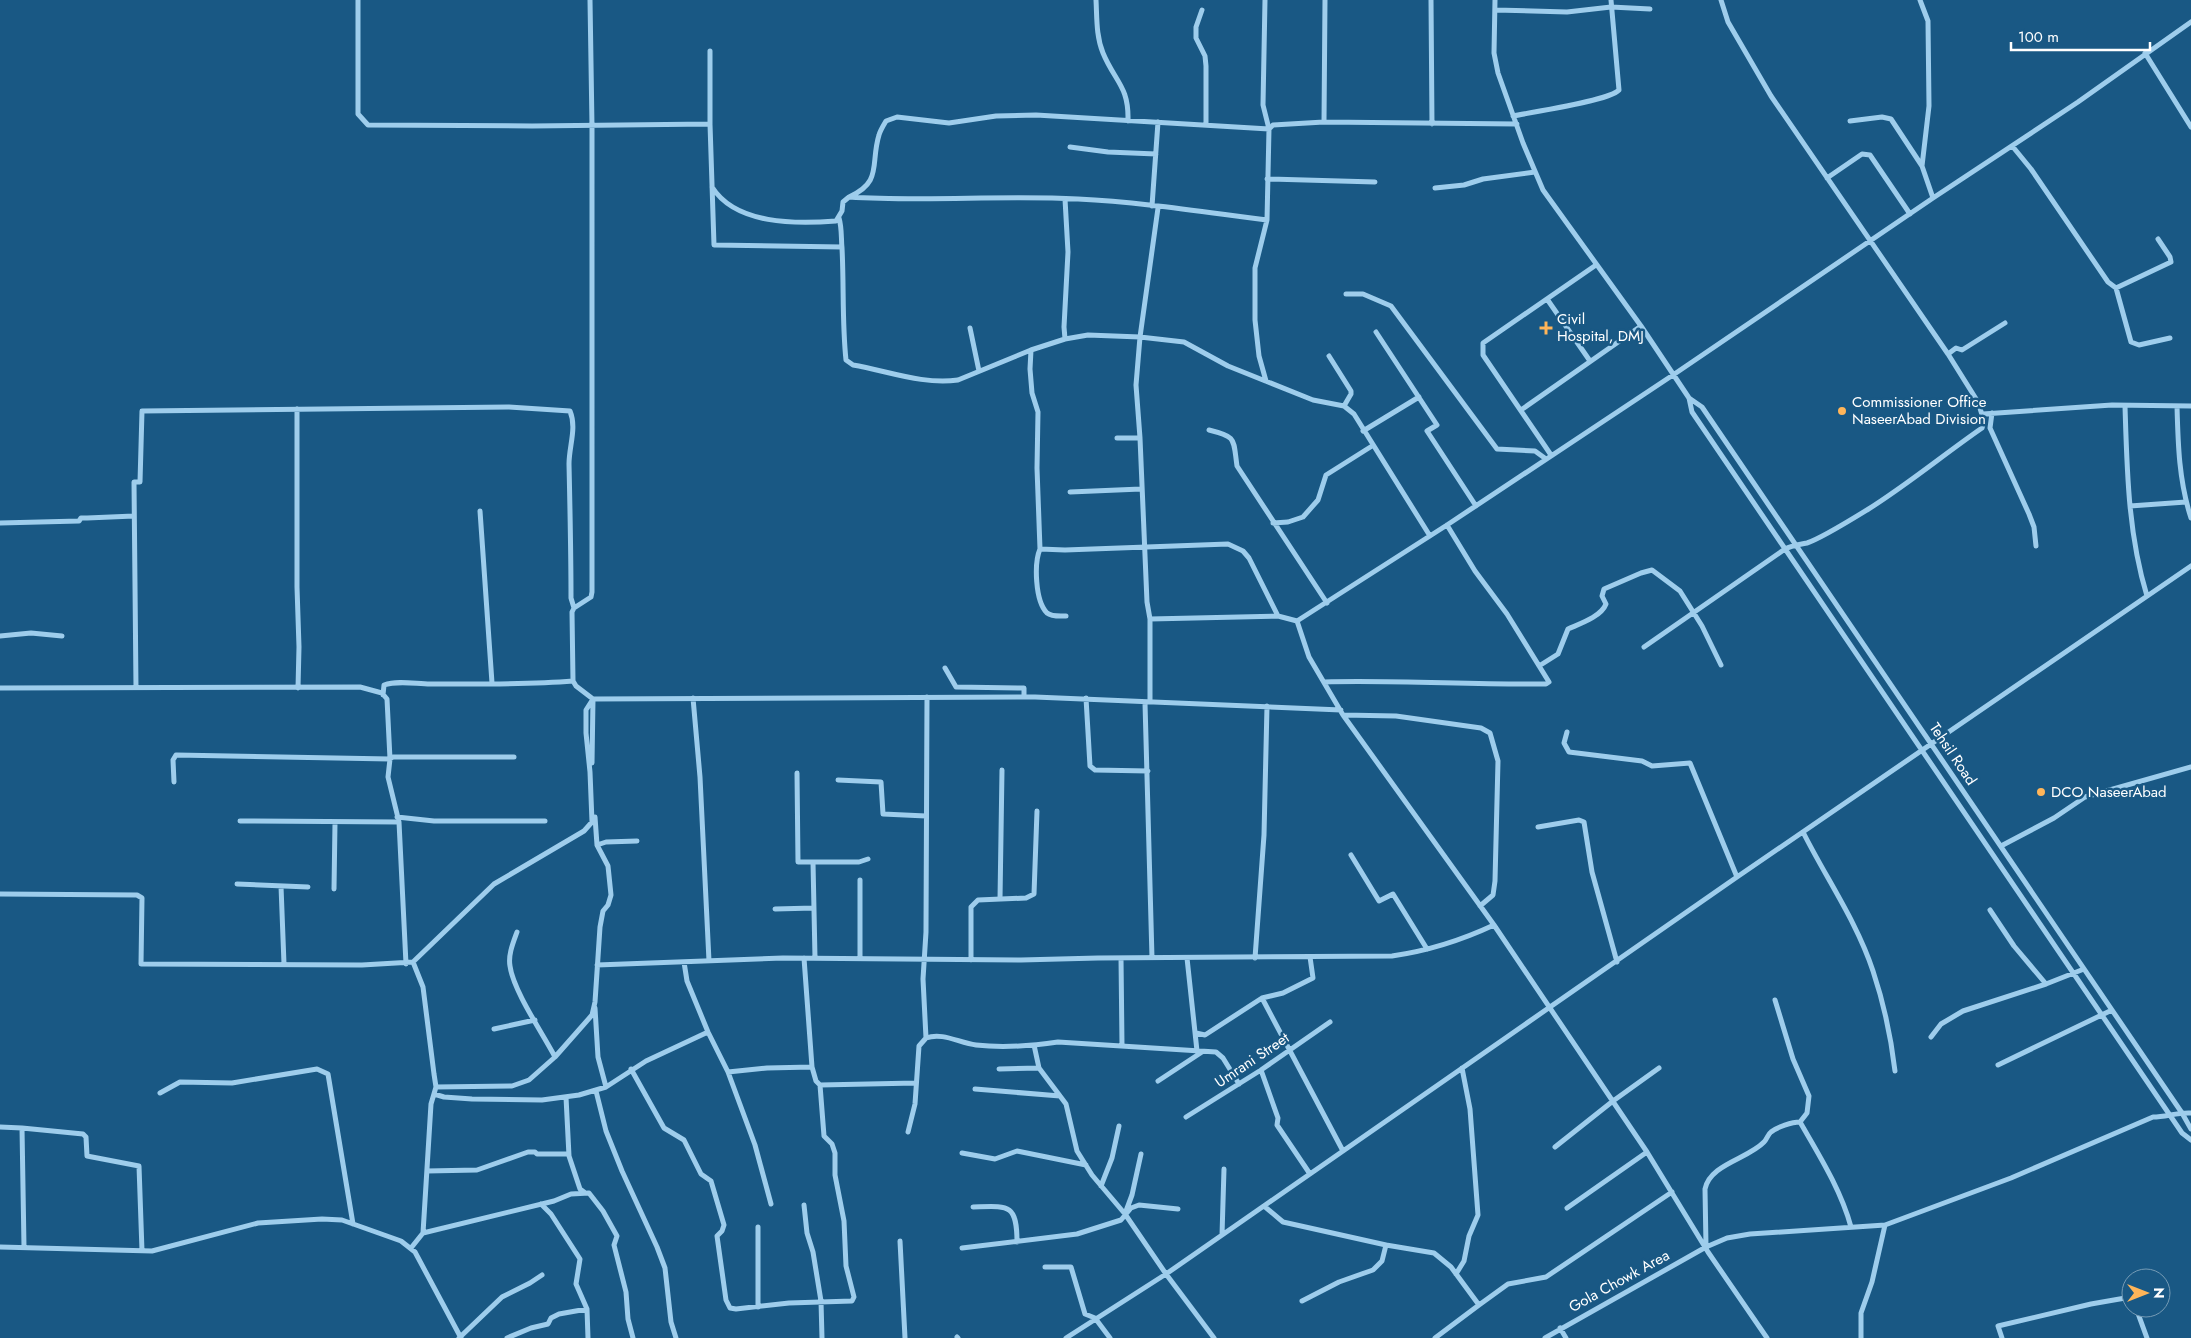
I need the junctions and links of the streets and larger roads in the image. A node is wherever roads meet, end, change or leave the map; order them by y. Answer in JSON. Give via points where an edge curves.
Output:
{"nodes":[{"id":1,"x":358,"y":0,"type":"edge"},
{"id":2,"x":590,"y":0,"type":"edge"},
{"id":3,"x":1096,"y":0,"type":"edge"},
{"id":4,"x":1265,"y":0,"type":"edge"},
{"id":5,"x":1325,"y":0,"type":"edge"},
{"id":6,"x":1431,"y":0,"type":"edge"},
{"id":7,"x":1495,"y":0,"type":"edge"},
{"id":8,"x":1610,"y":0,"type":"edge"},
{"id":9,"x":1721,"y":0,"type":"edge"},
{"id":10,"x":1920,"y":0,"type":"edge"},
{"id":11,"x":1611,"y":7,"type":"junction"},
{"id":12,"x":1650,"y":9,"type":"dead end"},
{"id":13,"x":1202,"y":10,"type":"dead end"},
{"id":14,"x":1495,"y":10,"type":"junction"},
{"id":15,"x":2191,"y":22,"type":"edge"},
{"id":16,"x":710,"y":51,"type":"dead end"},
{"id":17,"x":2145,"y":53,"type":"junction"},
{"id":18,"x":1513,"y":116,"type":"junction"},
{"id":19,"x":1850,"y":120,"type":"dead end"},
{"id":20,"x":1128,"y":121,"type":"junction"},
{"id":21,"x":1158,"y":122,"type":"junction"},
{"id":22,"x":1324,"y":122,"type":"junction"},
{"id":23,"x":710,"y":124,"type":"junction"},
{"id":24,"x":1432,"y":124,"type":"junction"},
{"id":25,"x":1517,"y":124,"type":"junction"},
{"id":26,"x":1206,"y":125,"type":"junction"},
{"id":27,"x":592,"y":126,"type":"junction"},
{"id":28,"x":2191,"y":127,"type":"edge"},
{"id":29,"x":1270,"y":128,"type":"junction"},
{"id":30,"x":1070,"y":147,"type":"dead end"},
{"id":31,"x":2013,"y":147,"type":"junction"},
{"id":32,"x":1156,"y":154,"type":"junction"},
{"id":33,"x":1922,"y":166,"type":"junction"},
{"id":34,"x":1535,"y":172,"type":"junction"},
{"id":35,"x":1827,"y":178,"type":"junction"},
{"id":36,"x":1268,"y":179,"type":"junction"},
{"id":37,"x":1375,"y":182,"type":"dead end"},
{"id":38,"x":712,"y":187,"type":"junction"},
{"id":39,"x":1435,"y":188,"type":"dead end"},
{"id":40,"x":849,"y":197,"type":"junction"},
{"id":41,"x":1064,"y":198,"type":"junction"},
{"id":42,"x":1934,"y":198,"type":"junction"},
{"id":43,"x":1152,"y":206,"type":"junction"},
{"id":44,"x":1158,"y":208,"type":"junction"},
{"id":45,"x":1910,"y":214,"type":"junction"},
{"id":46,"x":839,"y":218,"type":"junction"},
{"id":47,"x":1267,"y":220,"type":"junction"},
{"id":48,"x":2158,"y":239,"type":"dead end"},
{"id":49,"x":1870,"y":242,"type":"junction"},
{"id":50,"x":842,"y":247,"type":"junction"},
{"id":51,"x":1596,"y":265,"type":"junction"},
{"id":52,"x":2116,"y":288,"type":"junction"},
{"id":53,"x":1346,"y":294,"type":"dead end"},
{"id":54,"x":1546,"y":299,"type":"junction"},
{"id":55,"x":2005,"y":323,"type":"dead end"},
{"id":56,"x":1641,"y":326,"type":"junction"},
{"id":57,"x":970,"y":328,"type":"dead end"},
{"id":58,"x":1376,"y":332,"type":"dead end"},
{"id":59,"x":1140,"y":337,"type":"junction"},
{"id":60,"x":2170,"y":338,"type":"dead end"},
{"id":61,"x":1065,"y":340,"type":"junction"},
{"id":62,"x":1031,"y":350,"type":"junction"},
{"id":63,"x":1948,"y":354,"type":"junction"},
{"id":64,"x":1329,"y":356,"type":"dead end"},
{"id":65,"x":1590,"y":362,"type":"junction"},
{"id":66,"x":979,"y":371,"type":"junction"},
{"id":67,"x":1673,"y":375,"type":"junction"},
{"id":68,"x":1266,"y":381,"type":"junction"},
{"id":69,"x":1419,"y":397,"type":"junction"},
{"id":70,"x":1689,"y":398,"type":"junction"},
{"id":71,"x":1344,"y":406,"type":"junction"},
{"id":72,"x":2125,"y":406,"type":"junction"},
{"id":73,"x":2177,"y":406,"type":"junction"},
{"id":74,"x":2191,"y":406,"type":"edge"},
{"id":75,"x":297,"y":409,"type":"junction"},
{"id":76,"x":1521,"y":410,"type":"junction"},
{"id":77,"x":1992,"y":412,"type":"junction"},
{"id":78,"x":1983,"y":414,"type":"junction"},
{"id":79,"x":1209,"y":430,"type":"dead end"},
{"id":80,"x":1363,"y":431,"type":"junction"},
{"id":81,"x":1117,"y":438,"type":"dead end"},
{"id":82,"x":1140,"y":438,"type":"junction"},
{"id":83,"x":1372,"y":446,"type":"junction"},
{"id":84,"x":1551,"y":455,"type":"junction"},
{"id":85,"x":1546,"y":459,"type":"junction"},
{"id":86,"x":1141,"y":488,"type":"junction"},
{"id":87,"x":1070,"y":492,"type":"dead end"},
{"id":88,"x":2186,"y":502,"type":"junction"},
{"id":89,"x":1476,"y":506,"type":"junction"},
{"id":90,"x":2130,"y":506,"type":"junction"},
{"id":91,"x":480,"y":511,"type":"dead end"},
{"id":92,"x":134,"y":516,"type":"junction"},
{"id":93,"x":2191,"y":518,"type":"edge"},
{"id":94,"x":1273,"y":522,"type":"junction"},
{"id":95,"x":0,"y":523,"type":"edge"},
{"id":96,"x":1447,"y":525,"type":"junction"},
{"id":97,"x":1430,"y":536,"type":"junction"},
{"id":98,"x":1795,"y":544,"type":"junction"},
{"id":99,"x":2036,"y":546,"type":"dead end"},
{"id":100,"x":1146,"y":547,"type":"junction"},
{"id":101,"x":1040,"y":548,"type":"junction"},
{"id":102,"x":1785,"y":549,"type":"junction"},
{"id":103,"x":2191,"y":566,"type":"edge"},
{"id":104,"x":2146,"y":596,"type":"junction"},
{"id":105,"x":1327,"y":603,"type":"junction"},
{"id":106,"x":577,"y":607,"type":"junction"},
{"id":107,"x":1693,"y":612,"type":"junction"},
{"id":108,"x":1066,"y":616,"type":"dead end"},
{"id":109,"x":1278,"y":616,"type":"junction"},
{"id":110,"x":1150,"y":619,"type":"junction"},
{"id":111,"x":1297,"y":621,"type":"junction"},
{"id":112,"x":0,"y":636,"type":"edge"},
{"id":113,"x":62,"y":636,"type":"dead end"},
{"id":114,"x":1644,"y":647,"type":"dead end"},
{"id":115,"x":1721,"y":665,"type":"dead end"},
{"id":116,"x":1539,"y":666,"type":"junction"},
{"id":117,"x":945,"y":668,"type":"dead end"},
{"id":118,"x":573,"y":681,"type":"junction"},
{"id":119,"x":1324,"y":682,"type":"junction"},
{"id":120,"x":492,"y":683,"type":"junction"},
{"id":121,"x":0,"y":688,"type":"edge"},
{"id":122,"x":136,"y":688,"type":"junction"},
{"id":123,"x":298,"y":688,"type":"junction"},
{"id":124,"x":383,"y":695,"type":"junction"},
{"id":125,"x":1024,"y":697,"type":"junction"},
{"id":126,"x":693,"y":698,"type":"junction"},
{"id":127,"x":927,"y":698,"type":"junction"},
{"id":128,"x":1086,"y":698,"type":"junction"},
{"id":129,"x":593,"y":699,"type":"junction"},
{"id":130,"x":1148,"y":702,"type":"junction"},
{"id":131,"x":1267,"y":706,"type":"junction"},
{"id":132,"x":1342,"y":712,"type":"junction"},
{"id":133,"x":1566,"y":732,"type":"dead end"},
{"id":134,"x":1932,"y":745,"type":"junction"},
{"id":135,"x":1922,"y":751,"type":"junction"},
{"id":136,"x":514,"y":757,"type":"dead end"},
{"id":137,"x":390,"y":759,"type":"junction"},
{"id":138,"x":2191,"y":767,"type":"edge"},
{"id":139,"x":1002,"y":770,"type":"dead end"},
{"id":140,"x":1148,"y":771,"type":"junction"},
{"id":141,"x":797,"y":773,"type":"dead end"},
{"id":142,"x":838,"y":780,"type":"dead end"},
{"id":143,"x":174,"y":782,"type":"dead end"},
{"id":144,"x":1037,"y":811,"type":"dead end"},
{"id":145,"x":926,"y":816,"type":"junction"},
{"id":146,"x":398,"y":820,"type":"junction"},
{"id":147,"x":240,"y":821,"type":"dead end"},
{"id":148,"x":546,"y":821,"type":"dead end"},
{"id":149,"x":334,"y":823,"type":"junction"},
{"id":150,"x":1538,"y":827,"type":"dead end"},
{"id":151,"x":1803,"y":832,"type":"junction"},
{"id":152,"x":637,"y":841,"type":"dead end"},
{"id":153,"x":597,"y":846,"type":"junction"},
{"id":154,"x":2001,"y":846,"type":"junction"},
{"id":155,"x":1351,"y":855,"type":"dead end"},
{"id":156,"x":868,"y":858,"type":"dead end"},
{"id":157,"x":813,"y":862,"type":"junction"},
{"id":158,"x":1737,"y":877,"type":"junction"},
{"id":159,"x":860,"y":880,"type":"dead end"},
{"id":160,"x":237,"y":884,"type":"dead end"},
{"id":161,"x":281,"y":886,"type":"junction"},
{"id":162,"x":308,"y":887,"type":"dead end"},
{"id":163,"x":334,"y":889,"type":"dead end"},
{"id":164,"x":0,"y":894,"type":"edge"},
{"id":165,"x":1000,"y":899,"type":"junction"},
{"id":166,"x":1480,"y":906,"type":"junction"},
{"id":167,"x":814,"y":908,"type":"junction"},
{"id":168,"x":776,"y":910,"type":"dead end"},
{"id":169,"x":1990,"y":910,"type":"dead end"},
{"id":170,"x":1494,"y":925,"type":"junction"},
{"id":171,"x":517,"y":932,"type":"dead end"},
{"id":172,"x":1427,"y":949,"type":"junction"},
{"id":173,"x":1310,"y":957,"type":"junction"},
{"id":174,"x":804,"y":958,"type":"junction"},
{"id":175,"x":815,"y":958,"type":"junction"},
{"id":176,"x":860,"y":958,"type":"junction"},
{"id":177,"x":1121,"y":958,"type":"junction"},
{"id":178,"x":1152,"y":958,"type":"junction"},
{"id":179,"x":1187,"y":958,"type":"junction"},
{"id":180,"x":1255,"y":958,"type":"junction"},
{"id":181,"x":926,"y":959,"type":"junction"},
{"id":182,"x":971,"y":960,"type":"junction"},
{"id":183,"x":709,"y":961,"type":"junction"},
{"id":184,"x":413,"y":962,"type":"junction"},
{"id":185,"x":684,"y":962,"type":"junction"},
{"id":186,"x":1617,"y":962,"type":"junction"},
{"id":187,"x":284,"y":964,"type":"junction"},
{"id":188,"x":406,"y":964,"type":"junction"},
{"id":189,"x":597,"y":965,"type":"junction"},
{"id":190,"x":2084,"y":969,"type":"junction"},
{"id":191,"x":2074,"y":974,"type":"junction"},
{"id":192,"x":2046,"y":984,"type":"junction"},
{"id":193,"x":1262,"y":998,"type":"junction"},
{"id":194,"x":1775,"y":1000,"type":"dead end"},
{"id":195,"x":595,"y":1008,"type":"junction"},
{"id":196,"x":1549,"y":1009,"type":"junction"},
{"id":197,"x":2112,"y":1010,"type":"junction"},
{"id":198,"x":2103,"y":1016,"type":"junction"},
{"id":199,"x":535,"y":1020,"type":"junction"},
{"id":200,"x":1330,"y":1022,"type":"dead end"},
{"id":201,"x":494,"y":1029,"type":"dead end"},
{"id":202,"x":708,"y":1032,"type":"junction"},
{"id":203,"x":1196,"y":1033,"type":"junction"},
{"id":204,"x":926,"y":1038,"type":"junction"},
{"id":205,"x":1931,"y":1038,"type":"dead end"},
{"id":206,"x":1122,"y":1045,"type":"junction"},
{"id":207,"x":1034,"y":1046,"type":"junction"},
{"id":208,"x":1290,"y":1049,"type":"junction"},
{"id":209,"x":1200,"y":1051,"type":"junction"},
{"id":210,"x":554,"y":1057,"type":"junction"},
{"id":211,"x":1998,"y":1065,"type":"dead end"},
{"id":212,"x":812,"y":1067,"type":"junction"},
{"id":213,"x":1039,"y":1068,"type":"junction"},
{"id":214,"x":1462,"y":1068,"type":"junction"},
{"id":215,"x":1659,"y":1068,"type":"dead end"},
{"id":216,"x":630,"y":1069,"type":"junction"},
{"id":217,"x":999,"y":1069,"type":"dead end"},
{"id":218,"x":1261,"y":1070,"type":"junction"},
{"id":219,"x":1895,"y":1071,"type":"dead end"},
{"id":220,"x":728,"y":1072,"type":"junction"},
{"id":221,"x":1158,"y":1081,"type":"dead end"},
{"id":222,"x":916,"y":1084,"type":"junction"},
{"id":223,"x":1239,"y":1084,"type":"junction"},
{"id":224,"x":820,"y":1085,"type":"junction"},
{"id":225,"x":436,"y":1087,"type":"junction"},
{"id":226,"x":606,"y":1087,"type":"junction"},
{"id":227,"x":976,"y":1089,"type":"dead end"},
{"id":228,"x":596,"y":1091,"type":"junction"},
{"id":229,"x":160,"y":1093,"type":"dead end"},
{"id":230,"x":434,"y":1094,"type":"junction"},
{"id":231,"x":1060,"y":1096,"type":"junction"},
{"id":232,"x":566,"y":1097,"type":"junction"},
{"id":233,"x":1613,"y":1101,"type":"junction"},
{"id":234,"x":2182,"y":1113,"type":"junction"},
{"id":235,"x":2191,"y":1113,"type":"edge"},
{"id":236,"x":2172,"y":1116,"type":"junction"},
{"id":237,"x":1186,"y":1117,"type":"dead end"},
{"id":238,"x":1800,"y":1122,"type":"junction"},
{"id":239,"x":1119,"y":1126,"type":"dead end"},
{"id":240,"x":0,"y":1127,"type":"edge"},
{"id":241,"x":2191,"y":1127,"type":"edge"},
{"id":242,"x":22,"y":1128,"type":"junction"},
{"id":243,"x":908,"y":1132,"type":"dead end"},
{"id":244,"x":2182,"y":1133,"type":"junction"},
{"id":245,"x":2191,"y":1140,"type":"edge"},
{"id":246,"x":1554,"y":1147,"type":"dead end"},
{"id":247,"x":1343,"y":1151,"type":"junction"},
{"id":248,"x":1647,"y":1152,"type":"junction"},
{"id":249,"x":962,"y":1153,"type":"dead end"},
{"id":250,"x":568,"y":1154,"type":"junction"},
{"id":251,"x":1141,"y":1154,"type":"dead end"},
{"id":252,"x":1086,"y":1165,"type":"junction"},
{"id":253,"x":1224,"y":1169,"type":"dead end"},
{"id":254,"x":427,"y":1171,"type":"junction"},
{"id":255,"x":1310,"y":1174,"type":"junction"},
{"id":256,"x":1101,"y":1186,"type":"junction"},
{"id":257,"x":584,"y":1192,"type":"junction"},
{"id":258,"x":1672,"y":1192,"type":"junction"},
{"id":259,"x":541,"y":1204,"type":"junction"},
{"id":260,"x":772,"y":1204,"type":"dead end"},
{"id":261,"x":804,"y":1205,"type":"dead end"},
{"id":262,"x":1264,"y":1206,"type":"junction"},
{"id":263,"x":973,"y":1207,"type":"dead end"},
{"id":264,"x":1566,"y":1208,"type":"dead end"},
{"id":265,"x":1178,"y":1209,"type":"dead end"},
{"id":266,"x":1125,"y":1214,"type":"junction"},
{"id":267,"x":353,"y":1224,"type":"junction"},
{"id":268,"x":1885,"y":1225,"type":"junction"},
{"id":269,"x":758,"y":1227,"type":"dead end"},
{"id":270,"x":1851,"y":1227,"type":"junction"},
{"id":271,"x":424,"y":1233,"type":"junction"},
{"id":272,"x":1222,"y":1235,"type":"junction"},
{"id":273,"x":900,"y":1241,"type":"dead end"},
{"id":274,"x":1017,"y":1242,"type":"junction"},
{"id":275,"x":1386,"y":1245,"type":"junction"},
{"id":276,"x":0,"y":1247,"type":"edge"},
{"id":277,"x":24,"y":1247,"type":"junction"},
{"id":278,"x":411,"y":1248,"type":"junction"},
{"id":279,"x":962,"y":1248,"type":"dead end"},
{"id":280,"x":1707,"y":1249,"type":"junction"},
{"id":281,"x":142,"y":1251,"type":"junction"},
{"id":282,"x":1045,"y":1267,"type":"dead end"},
{"id":283,"x":1166,"y":1274,"type":"junction"},
{"id":284,"x":1456,"y":1274,"type":"junction"},
{"id":285,"x":542,"y":1275,"type":"dead end"},
{"id":286,"x":2121,"y":1300,"type":"edge"},
{"id":287,"x":821,"y":1301,"type":"junction"},
{"id":288,"x":1302,"y":1301,"type":"dead end"},
{"id":289,"x":1479,"y":1305,"type":"junction"},
{"id":290,"x":758,"y":1307,"type":"junction"},
{"id":291,"x":587,"y":1310,"type":"junction"},
{"id":292,"x":1095,"y":1318,"type":"junction"},
{"id":293,"x":2140,"y":1318,"type":"edge"},
{"id":294,"x":1560,"y":1328,"type":"junction"},
{"id":295,"x":460,"y":1338,"type":"edge"},
{"id":296,"x":506,"y":1338,"type":"edge"},
{"id":297,"x":588,"y":1338,"type":"edge"},
{"id":298,"x":633,"y":1338,"type":"edge"},
{"id":299,"x":676,"y":1338,"type":"edge"},
{"id":300,"x":822,"y":1338,"type":"edge"},
{"id":301,"x":905,"y":1338,"type":"edge"},
{"id":302,"x":1066,"y":1338,"type":"edge"},
{"id":303,"x":1110,"y":1338,"type":"edge"},
{"id":304,"x":1214,"y":1338,"type":"edge"},
{"id":305,"x":1435,"y":1338,"type":"edge"},
{"id":306,"x":1545,"y":1338,"type":"edge"},
{"id":307,"x":1566,"y":1338,"type":"edge"},
{"id":308,"x":1767,"y":1338,"type":"edge"},
{"id":309,"x":1861,"y":1338,"type":"edge"},
{"id":310,"x":2002,"y":1338,"type":"edge"},
{"id":311,"x":2147,"y":1338,"type":"edge"}],
"edges":[{"from":1,"to":27,"type":"street","via":[[358,114],[368,125]]},
{"from":2,"to":27,"type":"street"},
{"from":3,"to":20,"type":"street","via":[[1098,38],[1122,85],[1128,105]]},
{"from":4,"to":29,"type":"street","via":[[1263,105]]},
{"from":5,"to":22,"type":"street"},
{"from":6,"to":24,"type":"street"},
{"from":7,"to":14,"type":"street"},
{"from":8,"to":11,"type":"street"},
{"from":9,"to":35,"type":"street","via":[[1728,22],[1771,96]]},
{"from":10,"to":33,"type":"street","via":[[1928,21],[1929,106]]},
{"from":11,"to":12,"type":"street"},
{"from":11,"to":14,"type":"street","via":[[1567,12]]},
{"from":11,"to":18,"type":"street","via":[[1619,90],[1616,94]]},
{"from":13,"to":26,"type":"street","via":[[1196,38],[1205,60]]},
{"from":14,"to":18,"type":"street","via":[[1494,53]]},
{"from":15,"to":17,"type":"street"},
{"from":16,"to":23,"type":"street"},
{"from":17,"to":28,"type":"street"},
{"from":17,"to":31,"type":"street"},
{"from":18,"to":25,"type":"street"},
{"from":19,"to":33,"type":"street","via":[[1891,119]]},
{"from":20,"to":21,"type":"street"},
{"from":20,"to":40,"type":"street","via":[[1036,115],[996,116],[949,123],[897,117],[886,121],[879,136],[875,171],[869,184]]},
{"from":21,"to":26,"type":"street"},
{"from":21,"to":32,"type":"street"},
{"from":22,"to":24,"type":"street"},
{"from":22,"to":29,"type":"street","via":[[1274,125]]},
{"from":23,"to":27,"type":"street"},
{"from":23,"to":38,"type":"street"},
{"from":24,"to":25,"type":"street"},
{"from":25,"to":34,"type":"street"},
{"from":26,"to":29,"type":"street"},
{"from":27,"to":106,"type":"street","via":[[592,592],[589,600]]},
{"from":29,"to":36,"type":"street"},
{"from":30,"to":32,"type":"street"},
{"from":31,"to":42,"type":"street"},
{"from":31,"to":52,"type":"street","via":[[2108,282]]},
{"from":32,"to":43,"type":"street"},
{"from":33,"to":42,"type":"street"},
{"from":34,"to":39,"type":"street"},
{"from":34,"to":51,"type":"street","via":[[1543,190]]},
{"from":35,"to":45,"type":"street","via":[[1862,154],[1870,155]]},
{"from":35,"to":49,"type":"street"},
{"from":36,"to":37,"type":"street"},
{"from":36,"to":47,"type":"street"},
{"from":38,"to":46,"type":"street","via":[[718,197],[757,217],[783,222],[836,221]]},
{"from":38,"to":50,"type":"street","via":[[714,245]]},
{"from":40,"to":41,"type":"street"},
{"from":40,"to":46,"type":"street","via":[[843,202]]},
{"from":41,"to":43,"type":"street"},
{"from":41,"to":61,"type":"street","via":[[1068,252]]},
{"from":42,"to":45,"type":"street"},
{"from":43,"to":44,"type":"street"},
{"from":44,"to":47,"type":"street"},
{"from":44,"to":59,"type":"street"},
{"from":45,"to":49,"type":"street"},
{"from":46,"to":50,"type":"street"},
{"from":47,"to":68,"type":"street","via":[[1255,268],[1255,320]]},
{"from":48,"to":52,"type":"street","via":[[2171,262]]},
{"from":49,"to":63,"type":"street"},
{"from":49,"to":67,"type":"street"},
{"from":50,"to":66,"type":"street","via":[[846,360],[854,366],[946,382]]},
{"from":51,"to":54,"type":"street"},
{"from":51,"to":56,"type":"street"},
{"from":52,"to":60,"type":"street","via":[[2131,342],[2139,345]]},
{"from":53,"to":85,"type":"street","via":[[1363,294],[1391,306],[1496,449],[1535,451]]},
{"from":54,"to":65,"type":"street"},
{"from":54,"to":76,"type":"street","via":[[1484,343],[1482,348]]},
{"from":55,"to":63,"type":"street","via":[[1962,350],[1956,348]]},
{"from":56,"to":65,"type":"street"},
{"from":56,"to":67,"type":"street"},
{"from":57,"to":66,"type":"street"},
{"from":58,"to":69,"type":"street"},
{"from":59,"to":61,"type":"street","via":[[1088,336]]},
{"from":59,"to":68,"type":"street","via":[[1184,342],[1228,366]]},
{"from":59,"to":82,"type":"street","via":[[1136,385]]},
{"from":61,"to":62,"type":"street"},
{"from":62,"to":66,"type":"street"},
{"from":62,"to":101,"type":"street","via":[[1032,393],[1038,412]]},
{"from":63,"to":78,"type":"street"},
{"from":64,"to":71,"type":"street","via":[[1351,394]]},
{"from":65,"to":76,"type":"street"},
{"from":67,"to":70,"type":"street"},
{"from":67,"to":84,"type":"street"},
{"from":68,"to":71,"type":"street","via":[[1313,400]]},
{"from":69,"to":80,"type":"street"},
{"from":69,"to":89,"type":"street","via":[[1437,425],[1428,431]]},
{"from":70,"to":98,"type":"street","name":"Tehsil Road","via":[[1702,407]]},
{"from":70,"to":102,"type":"street","via":[[1692,412]]},
{"from":71,"to":80,"type":"street","via":[[1354,414]]},
{"from":72,"to":73,"type":"street"},
{"from":72,"to":77,"type":"street"},
{"from":72,"to":90,"type":"street"},
{"from":73,"to":74,"type":"street"},
{"from":73,"to":88,"type":"street","via":[[2178,456]]},
{"from":75,"to":92,"type":"street","via":[[142,410],[140,482],[134,482]]},
{"from":75,"to":106,"type":"street","via":[[509,407],[570,410],[573,435],[569,462],[571,598]]},
{"from":75,"to":123,"type":"street"},
{"from":76,"to":84,"type":"street"},
{"from":77,"to":78,"type":"street"},
{"from":77,"to":99,"type":"street","via":[[1990,428],[2029,514]]},
{"from":78,"to":98,"type":"street","via":[[1982,428],[1909,482],[1866,511],[1807,543]]},
{"from":79,"to":94,"type":"street","via":[[1228,434],[1232,439],[1237,466]]},
{"from":80,"to":83,"type":"street"},
{"from":81,"to":82,"type":"street"},
{"from":82,"to":86,"type":"street"},
{"from":83,"to":94,"type":"street","via":[[1326,476],[1318,500],[1303,517]]},
{"from":83,"to":97,"type":"street"},
{"from":84,"to":85,"type":"street"},
{"from":85,"to":89,"type":"street"},
{"from":86,"to":87,"type":"street"},
{"from":86,"to":100,"type":"street"},
{"from":88,"to":90,"type":"street"},
{"from":88,"to":93,"type":"street"},
{"from":89,"to":96,"type":"street"},
{"from":90,"to":104,"type":"street"},
{"from":91,"to":120,"type":"street"},
{"from":92,"to":95,"type":"street"},
{"from":92,"to":122,"type":"street"},
{"from":94,"to":105,"type":"street"},
{"from":96,"to":97,"type":"street"},
{"from":96,"to":116,"type":"street","via":[[1474,571],[1507,614]]},
{"from":97,"to":105,"type":"street"},
{"from":98,"to":102,"type":"street"},
{"from":98,"to":134,"type":"street","name":"Tehsil Road"},
{"from":100,"to":101,"type":"street"},
{"from":100,"to":109,"type":"street","via":[[1228,544],[1243,551]]},
{"from":100,"to":110,"type":"street"},
{"from":101,"to":108,"type":"street","via":[[1037,581],[1042,603],[1053,616]]},
{"from":102,"to":107,"type":"street"},
{"from":102,"to":135,"type":"street"},
{"from":103,"to":104,"type":"street"},
{"from":104,"to":134,"type":"street"},
{"from":105,"to":111,"type":"street"},
{"from":106,"to":118,"type":"street","via":[[572,621]]},
{"from":107,"to":114,"type":"street"},
{"from":107,"to":115,"type":"street"},
{"from":107,"to":116,"type":"street","via":[[1680,592],[1661,576],[1652,570],[1640,573],[1604,589],[1604,608],[1568,629],[1558,654]]},
{"from":109,"to":110,"type":"street"},
{"from":109,"to":111,"type":"street"},
{"from":110,"to":130,"type":"street"},
{"from":111,"to":119,"type":"street","via":[[1309,657]]},
{"from":112,"to":113,"type":"street","via":[[31,633]]},
{"from":116,"to":119,"type":"street","via":[[1549,680],[1546,684]]},
{"from":117,"to":125,"type":"street","via":[[956,687],[1024,688]]},
{"from":118,"to":120,"type":"street"},
{"from":118,"to":129,"type":"street"},
{"from":119,"to":132,"type":"street"},
{"from":120,"to":124,"type":"street","via":[[391,682],[384,685]]},
{"from":121,"to":122,"type":"street"},
{"from":122,"to":123,"type":"street"},
{"from":123,"to":124,"type":"street","via":[[360,687]]},
{"from":124,"to":137,"type":"street","via":[[387,699]]},
{"from":125,"to":127,"type":"street"},
{"from":125,"to":128,"type":"street"},
{"from":126,"to":127,"type":"street"},
{"from":126,"to":129,"type":"street"},
{"from":126,"to":183,"type":"street"},
{"from":127,"to":145,"type":"street"},
{"from":128,"to":130,"type":"street"},
{"from":128,"to":140,"type":"street","via":[[1090,766],[1095,770]]},
{"from":129,"to":153,"type":"street"},
{"from":129,"to":184,"type":"street","via":[[586,710],[592,822],[584,831],[494,884]]},
{"from":130,"to":131,"type":"street"},
{"from":130,"to":140,"type":"street"},
{"from":131,"to":132,"type":"street"},
{"from":131,"to":180,"type":"street","via":[[1264,835]]},
{"from":132,"to":166,"type":"street"},
{"from":132,"to":166,"type":"street","via":[[1481,728],[1490,733],[1498,761],[1494,881],[1493,895]]},
{"from":133,"to":158,"type":"street","via":[[1564,743],[1568,752],[1642,761],[1652,766],[1690,763]]},
{"from":134,"to":135,"type":"street"},
{"from":134,"to":154,"type":"street","name":"Tehsil Road"},
{"from":135,"to":151,"type":"street"},
{"from":135,"to":191,"type":"street"},
{"from":136,"to":137,"type":"street"},
{"from":137,"to":143,"type":"street","via":[[176,755],[173,760]]},
{"from":137,"to":146,"type":"street","via":[[388,777]]},
{"from":138,"to":154,"type":"street","via":[[2085,797],[2054,818]]},
{"from":139,"to":165,"type":"street"},
{"from":140,"to":178,"type":"street"},
{"from":141,"to":157,"type":"street","via":[[798,862]]},
{"from":142,"to":145,"type":"street","via":[[881,782],[883,814]]},
{"from":144,"to":165,"type":"street","via":[[1034,894],[1026,898]]},
{"from":145,"to":181,"type":"street"},
{"from":146,"to":148,"type":"street"},
{"from":146,"to":149,"type":"street"},
{"from":146,"to":188,"type":"street"},
{"from":147,"to":149,"type":"street"},
{"from":149,"to":163,"type":"street"},
{"from":150,"to":186,"type":"street","via":[[1579,820],[1584,822],[1592,872]]},
{"from":151,"to":158,"type":"street"},
{"from":151,"to":219,"type":"street","via":[[1852,923],[1873,970],[1890,1033]]},
{"from":152,"to":153,"type":"street","via":[[606,842]]},
{"from":153,"to":189,"type":"street","via":[[608,866],[611,895],[603,911]]},
{"from":154,"to":190,"type":"street","name":"Tehsil Road"},
{"from":155,"to":172,"type":"street","via":[[1379,901],[1393,894]]},
{"from":156,"to":157,"type":"street","via":[[859,862]]},
{"from":157,"to":167,"type":"street"},
{"from":158,"to":186,"type":"street"},
{"from":159,"to":176,"type":"street"},
{"from":160,"to":161,"type":"street"},
{"from":161,"to":162,"type":"street"},
{"from":161,"to":187,"type":"street"},
{"from":164,"to":187,"type":"street","via":[[142,898],[141,964]]},
{"from":165,"to":182,"type":"street","via":[[978,900],[971,907]]},
{"from":166,"to":170,"type":"street"},
{"from":167,"to":168,"type":"street"},
{"from":167,"to":175,"type":"street"},
{"from":169,"to":192,"type":"street","via":[[2014,946]]},
{"from":170,"to":172,"type":"street"},
{"from":170,"to":196,"type":"street"},
{"from":171,"to":199,"type":"street","via":[[509,966]]},
{"from":172,"to":173,"type":"street","via":[[1392,956]]},
{"from":173,"to":180,"type":"street"},
{"from":173,"to":193,"type":"street","via":[[1313,978],[1282,993]]},
{"from":174,"to":175,"type":"street"},
{"from":174,"to":183,"type":"street"},
{"from":174,"to":212,"type":"street"},
{"from":175,"to":176,"type":"street"},
{"from":176,"to":181,"type":"street"},
{"from":177,"to":178,"type":"street"},
{"from":177,"to":182,"type":"street"},
{"from":177,"to":206,"type":"street"},
{"from":178,"to":179,"type":"street"},
{"from":179,"to":180,"type":"street"},
{"from":179,"to":203,"type":"street"},
{"from":181,"to":182,"type":"street"},
{"from":181,"to":204,"type":"street","via":[[923,979]]},
{"from":183,"to":185,"type":"street"},
{"from":184,"to":188,"type":"street"},
{"from":184,"to":225,"type":"street","via":[[423,987]]},
{"from":185,"to":189,"type":"street"},
{"from":185,"to":202,"type":"street","via":[[687,981]]},
{"from":186,"to":196,"type":"street"},
{"from":187,"to":188,"type":"street"},
{"from":189,"to":195,"type":"street"},
{"from":190,"to":191,"type":"street"},
{"from":190,"to":197,"type":"street","name":"Tehsil Road"},
{"from":191,"to":192,"type":"street"},
{"from":191,"to":198,"type":"street"},
{"from":192,"to":205,"type":"street","via":[[1963,1011],[1941,1024]]},
{"from":193,"to":203,"type":"street","via":[[1204,1035]]},
{"from":193,"to":208,"type":"street"},
{"from":194,"to":238,"type":"street","via":[[1792,1059],[1809,1096],[1807,1113]]},
{"from":195,"to":210,"type":"street"},
{"from":195,"to":226,"type":"street","via":[[598,1057]]},
{"from":196,"to":214,"type":"street"},
{"from":196,"to":233,"type":"street"},
{"from":197,"to":198,"type":"street"},
{"from":197,"to":234,"type":"street","name":"Tehsil Road"},
{"from":198,"to":211,"type":"street"},
{"from":198,"to":236,"type":"street"},
{"from":199,"to":201,"type":"street"},
{"from":199,"to":210,"type":"street"},
{"from":200,"to":208,"type":"street","name":"Umrani Street"},
{"from":202,"to":216,"type":"street"},
{"from":202,"to":220,"type":"street"},
{"from":203,"to":209,"type":"street"},
{"from":204,"to":207,"type":"street","via":[[934,1035],[975,1045]]},
{"from":204,"to":222,"type":"street","via":[[919,1046]]},
{"from":206,"to":207,"type":"street","via":[[1058,1042]]},
{"from":206,"to":209,"type":"street"},
{"from":207,"to":213,"type":"street"},
{"from":208,"to":218,"type":"street","name":"Umrani Street"},
{"from":208,"to":247,"type":"street"},
{"from":209,"to":221,"type":"street"},
{"from":209,"to":223,"type":"street","via":[[1216,1052]]},
{"from":210,"to":225,"type":"street","via":[[521,1084]]},
{"from":212,"to":220,"type":"street"},
{"from":212,"to":224,"type":"street"},
{"from":213,"to":217,"type":"street"},
{"from":213,"to":231,"type":"street"},
{"from":214,"to":247,"type":"street"},
{"from":214,"to":284,"type":"street","via":[[1470,1109],[1478,1215],[1464,1261]]},
{"from":215,"to":233,"type":"street"},
{"from":216,"to":226,"type":"street"},
{"from":216,"to":290,"type":"street","via":[[664,1128],[684,1140],[702,1174],[711,1182],[724,1225],[717,1236],[726,1300],[730,1308]]},
{"from":218,"to":223,"type":"street","name":"Umrani Street"},
{"from":218,"to":255,"type":"street","via":[[1278,1118],[1277,1125]]},
{"from":220,"to":260,"type":"street","via":[[755,1145]]},
{"from":222,"to":224,"type":"street"},
{"from":222,"to":243,"type":"street"},
{"from":223,"to":237,"type":"street","name":"Umrani Street"},
{"from":224,"to":287,"type":"street","via":[[824,1136],[832,1144],[834,1154],[844,1221],[846,1266],[854,1297],[852,1301]]},
{"from":225,"to":230,"type":"street"},
{"from":226,"to":228,"type":"street"},
{"from":227,"to":231,"type":"street"},
{"from":228,"to":232,"type":"street"},
{"from":228,"to":299,"type":"street","via":[[606,1131],[665,1268]]},
{"from":229,"to":267,"type":"street","via":[[180,1082],[232,1083],[317,1070],[328,1074]]},
{"from":230,"to":232,"type":"street","via":[[472,1099]]},
{"from":230,"to":254,"type":"street"},
{"from":231,"to":252,"type":"street","via":[[1071,1119],[1077,1151]]},
{"from":232,"to":250,"type":"street"},
{"from":233,"to":246,"type":"street"},
{"from":233,"to":248,"type":"street"},
{"from":234,"to":235,"type":"street","name":"Gola Chowk Area"},
{"from":234,"to":236,"type":"street","name":"Gola Chowk Area"},
{"from":234,"to":241,"type":"street","name":"Tehsil Road"},
{"from":236,"to":244,"type":"street"},
{"from":236,"to":268,"type":"street","name":"Gola Chowk Area","via":[[2153,1117],[2011,1178]]},
{"from":238,"to":270,"type":"street","via":[[1843,1203]]},
{"from":238,"to":280,"type":"street","via":[[1792,1122],[1771,1132],[1764,1142],[1706,1181]]},
{"from":239,"to":256,"type":"street"},
{"from":240,"to":242,"type":"street"},
{"from":241,"to":244,"type":"street"},
{"from":242,"to":277,"type":"street"},
{"from":242,"to":281,"type":"street","via":[[83,1134],[87,1156],[139,1166]]},
{"from":244,"to":245,"type":"street"},
{"from":247,"to":255,"type":"street"},
{"from":248,"to":258,"type":"street"},
{"from":248,"to":264,"type":"street"},
{"from":249,"to":252,"type":"street","via":[[995,1159],[1017,1151]]},
{"from":250,"to":254,"type":"street","via":[[528,1152],[477,1170]]},
{"from":250,"to":257,"type":"street","via":[[580,1189]]},
{"from":251,"to":266,"type":"street"},
{"from":252,"to":256,"type":"street"},
{"from":253,"to":272,"type":"street"},
{"from":254,"to":271,"type":"street"},
{"from":255,"to":262,"type":"street"},
{"from":256,"to":266,"type":"street"},
{"from":257,"to":259,"type":"street"},
{"from":257,"to":298,"type":"street","via":[[595,1200],[617,1236],[614,1245]]},
{"from":258,"to":280,"type":"street"},
{"from":258,"to":289,"type":"street","via":[[1546,1277],[1508,1284]]},
{"from":259,"to":271,"type":"street"},
{"from":259,"to":291,"type":"street","via":[[546,1206],[577,1254],[576,1284]]},
{"from":261,"to":287,"type":"street"},
{"from":262,"to":272,"type":"street"},
{"from":262,"to":275,"type":"street","via":[[1282,1222]]},
{"from":263,"to":274,"type":"street","via":[[993,1206],[1010,1211],[1015,1217]]},
{"from":265,"to":266,"type":"street","via":[[1139,1205]]},
{"from":266,"to":274,"type":"street","via":[[1121,1220],[1077,1234]]},
{"from":266,"to":283,"type":"street"},
{"from":267,"to":278,"type":"street","via":[[401,1241]]},
{"from":267,"to":281,"type":"street","via":[[336,1219],[258,1223],[160,1250]]},
{"from":268,"to":270,"type":"street","name":"Gola Chowk Area"},
{"from":268,"to":309,"type":"street","via":[[1861,1313]]},
{"from":269,"to":290,"type":"street"},
{"from":270,"to":280,"type":"street","name":"Gola Chowk Area","via":[[1750,1234],[1727,1238]]},
{"from":271,"to":278,"type":"street"},
{"from":272,"to":283,"type":"street"},
{"from":273,"to":301,"type":"street"},
{"from":274,"to":279,"type":"street"},
{"from":275,"to":284,"type":"street","via":[[1434,1253]]},
{"from":275,"to":288,"type":"street","via":[[1382,1261],[1373,1270],[1339,1282]]},
{"from":276,"to":277,"type":"street"},
{"from":277,"to":281,"type":"street"},
{"from":278,"to":295,"type":"street"},
{"from":280,"to":294,"type":"street","name":"Gola Chowk Area"},
{"from":280,"to":308,"type":"street"},
{"from":282,"to":292,"type":"street","via":[[1071,1267],[1085,1314]]},
{"from":283,"to":292,"type":"street"},
{"from":283,"to":304,"type":"street"},
{"from":284,"to":289,"type":"street"},
{"from":285,"to":295,"type":"street","via":[[502,1296]]},
{"from":286,"to":310,"type":"street","via":[[1998,1326]]},
{"from":287,"to":290,"type":"street"},
{"from":287,"to":300,"type":"street"},
{"from":289,"to":305,"type":"street"},
{"from":291,"to":296,"type":"street","via":[[559,1314],[550,1318],[548,1324]]},
{"from":291,"to":297,"type":"street"},
{"from":292,"to":302,"type":"street"},
{"from":292,"to":303,"type":"street"},
{"from":293,"to":311,"type":"street"},
{"from":294,"to":306,"type":"street","name":"Gola Chowk Area"},
{"from":294,"to":307,"type":"street"}]}
